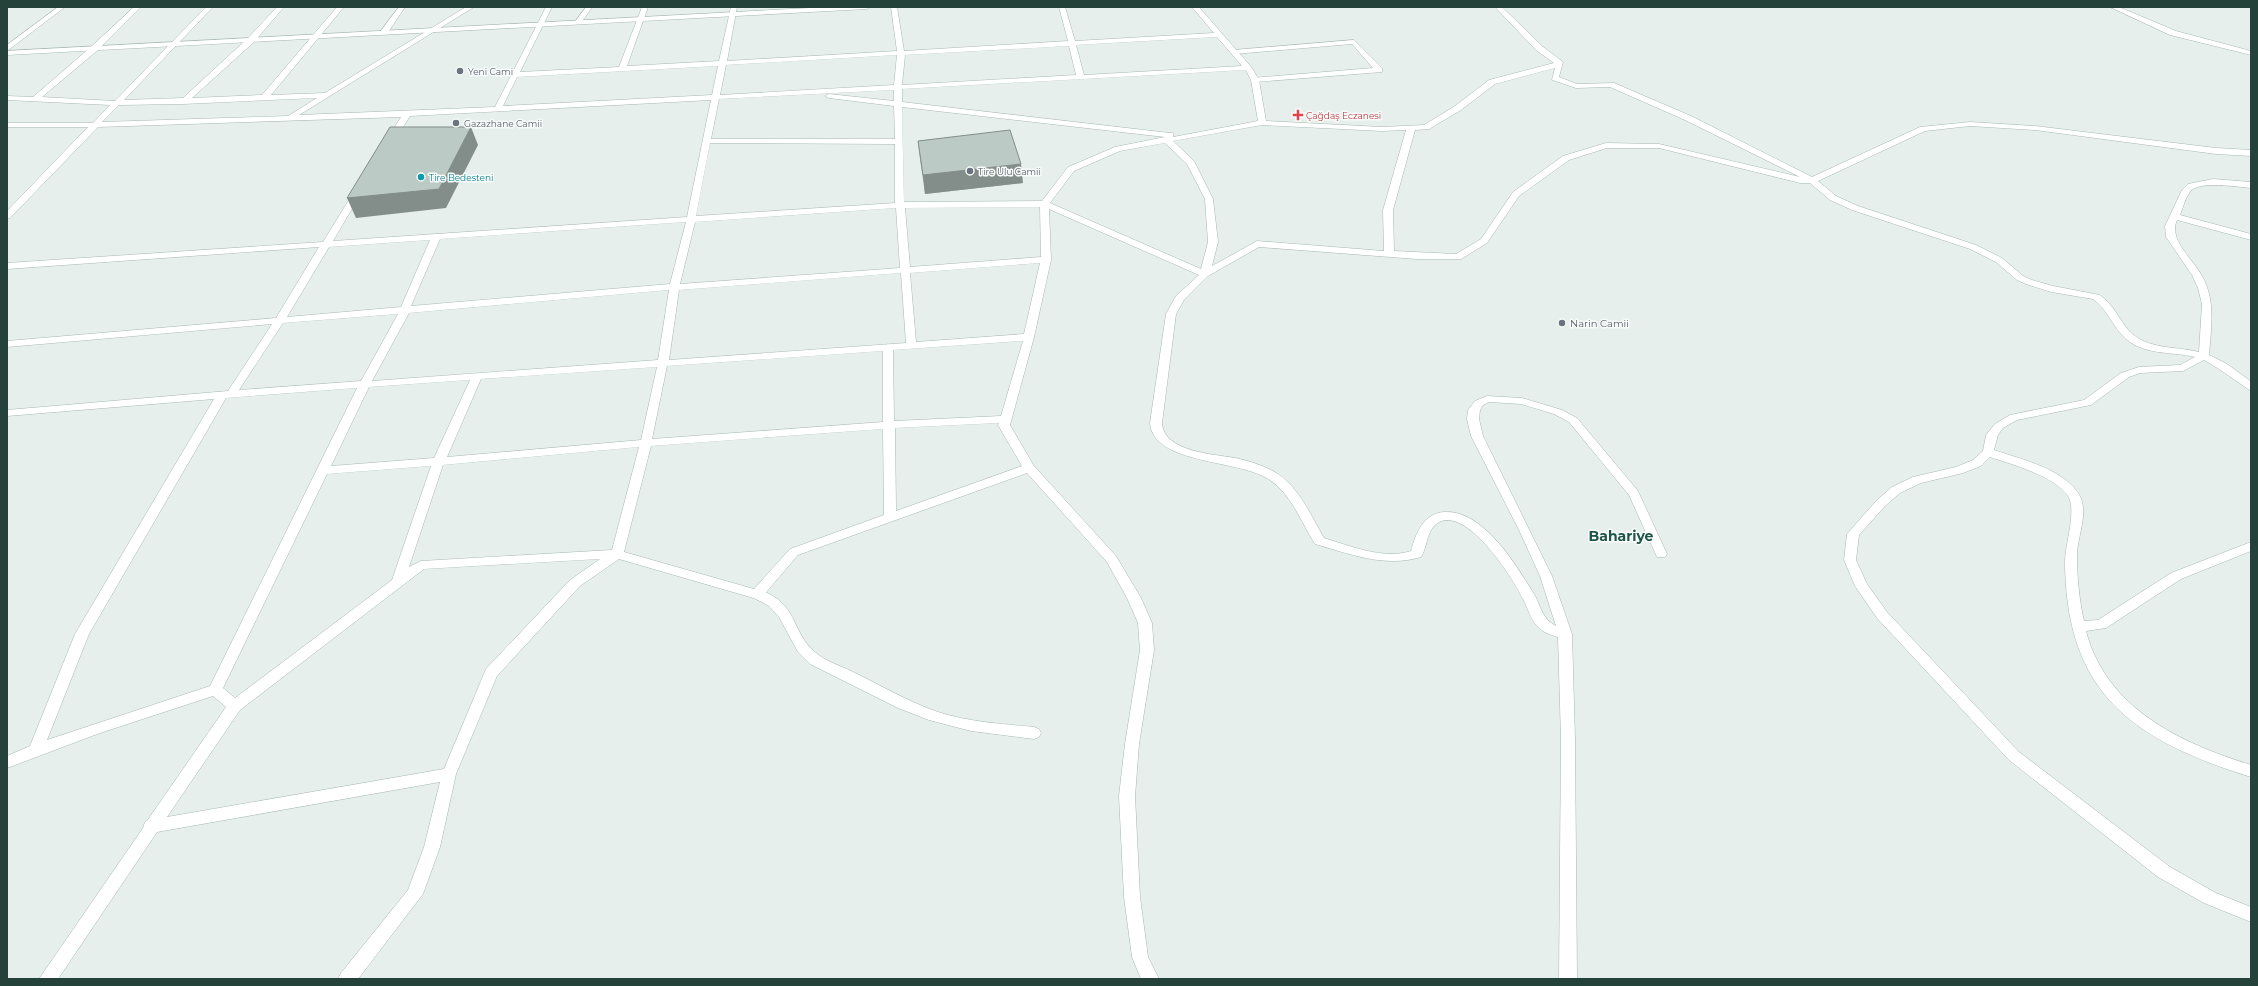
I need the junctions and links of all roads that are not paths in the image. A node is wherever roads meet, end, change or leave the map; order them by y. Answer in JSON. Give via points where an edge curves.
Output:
{"nodes":[{"id":1,"x":62,"y":7,"type":"edge"},
{"id":2,"x":138,"y":7,"type":"edge"},
{"id":3,"x":210,"y":7,"type":"edge"},
{"id":4,"x":281,"y":7,"type":"edge"},
{"id":5,"x":341,"y":7,"type":"edge"},
{"id":6,"x":402,"y":7,"type":"edge"},
{"id":7,"x":471,"y":7,"type":"edge"},
{"id":8,"x":549,"y":7,"type":"edge"},
{"id":9,"x":589,"y":7,"type":"edge"},
{"id":10,"x":645,"y":7,"type":"edge"},
{"id":11,"x":867,"y":7,"type":"edge"},
{"id":12,"x":894,"y":7,"type":"edge"},
{"id":13,"x":1062,"y":7,"type":"edge"},
{"id":14,"x":1195,"y":7,"type":"edge"},
{"id":15,"x":1498,"y":7,"type":"edge"},
{"id":16,"x":2113,"y":7,"type":"edge"},
{"id":17,"x":734,"y":11,"type":"edge"},
{"id":18,"x":641,"y":19,"type":"junction"},
{"id":19,"x":579,"y":22,"type":"junction"},
{"id":20,"x":540,"y":24,"type":"junction"},
{"id":21,"x":437,"y":29,"type":"junction"},
{"id":22,"x":384,"y":32,"type":"junction"},
{"id":23,"x":1218,"y":35,"type":"junction"},
{"id":24,"x":317,"y":36,"type":"junction"},
{"id":25,"x":251,"y":40,"type":"junction"},
{"id":26,"x":175,"y":44,"type":"junction"},
{"id":27,"x":1071,"y":44,"type":"junction"},
{"id":28,"x":95,"y":48,"type":"junction"},
{"id":29,"x":7,"y":49,"type":"edge"},
{"id":30,"x":1234,"y":52,"type":"junction"},
{"id":31,"x":7,"y":53,"type":"edge"},
{"id":32,"x":2251,"y":53,"type":"edge"},
{"id":33,"x":901,"y":54,"type":"junction"},
{"id":34,"x":722,"y":64,"type":"junction"},
{"id":35,"x":1560,"y":64,"type":"junction"},
{"id":36,"x":1248,"y":68,"type":"junction"},
{"id":37,"x":622,"y":69,"type":"junction"},
{"id":38,"x":514,"y":75,"type":"junction"},
{"id":39,"x":1081,"y":78,"type":"junction"},
{"id":40,"x":1255,"y":80,"type":"junction"},
{"id":41,"x":898,"y":88,"type":"junction"},
{"id":42,"x":790,"y":92,"type":"junction"},
{"id":43,"x":328,"y":95,"type":"junction"},
{"id":44,"x":716,"y":96,"type":"junction"},
{"id":45,"x":7,"y":98,"type":"edge"},
{"id":46,"x":264,"y":98,"type":"junction"},
{"id":47,"x":35,"y":99,"type":"junction"},
{"id":48,"x":183,"y":102,"type":"junction"},
{"id":49,"x":116,"y":103,"type":"junction"},
{"id":50,"x":898,"y":104,"type":"junction"},
{"id":51,"x":497,"y":110,"type":"junction"},
{"id":52,"x":407,"y":114,"type":"junction"},
{"id":53,"x":290,"y":118,"type":"junction"},
{"id":54,"x":1262,"y":123,"type":"junction"},
{"id":55,"x":7,"y":125,"type":"edge"},
{"id":56,"x":96,"y":126,"type":"junction"},
{"id":57,"x":1411,"y":128,"type":"junction"},
{"id":58,"x":1181,"y":136,"type":"junction"},
{"id":59,"x":1166,"y":139,"type":"junction"},
{"id":60,"x":707,"y":141,"type":"junction"},
{"id":61,"x":899,"y":142,"type":"junction"},
{"id":62,"x":386,"y":146,"type":"edge"},
{"id":63,"x":2251,"y":153,"type":"edge"},
{"id":64,"x":366,"y":179,"type":"edge"},
{"id":65,"x":1812,"y":180,"type":"junction"},
{"id":66,"x":2251,"y":185,"type":"edge"},
{"id":67,"x":1045,"y":204,"type":"junction"},
{"id":68,"x":900,"y":205,"type":"junction"},
{"id":69,"x":7,"y":216,"type":"edge"},
{"id":70,"x":2174,"y":216,"type":"junction"},
{"id":71,"x":691,"y":219,"type":"junction"},
{"id":72,"x":436,"y":237,"type":"junction"},
{"id":73,"x":2251,"y":237,"type":"edge"},
{"id":74,"x":324,"y":244,"type":"junction"},
{"id":75,"x":1389,"y":254,"type":"junction"},
{"id":76,"x":1046,"y":260,"type":"junction"},
{"id":77,"x":7,"y":266,"type":"edge"},
{"id":78,"x":904,"y":270,"type":"junction"},
{"id":79,"x":1205,"y":274,"type":"junction"},
{"id":80,"x":674,"y":287,"type":"junction"},
{"id":81,"x":404,"y":312,"type":"junction"},
{"id":82,"x":279,"y":322,"type":"junction"},
{"id":83,"x":1029,"y":337,"type":"junction"},
{"id":84,"x":7,"y":344,"type":"edge"},
{"id":85,"x":911,"y":346,"type":"junction"},
{"id":86,"x":888,"y":347,"type":"junction"},
{"id":87,"x":2204,"y":356,"type":"junction"},
{"id":88,"x":662,"y":362,"type":"junction"},
{"id":89,"x":477,"y":376,"type":"junction"},
{"id":90,"x":365,"y":384,"type":"junction"},
{"id":91,"x":2251,"y":388,"type":"edge"},
{"id":92,"x":227,"y":394,"type":"junction"},
{"id":93,"x":7,"y":413,"type":"edge"},
{"id":94,"x":1006,"y":418,"type":"junction"},
{"id":95,"x":889,"y":425,"type":"junction"},
{"id":96,"x":646,"y":443,"type":"junction"},
{"id":97,"x":1988,"y":452,"type":"junction"},
{"id":98,"x":438,"y":463,"type":"junction"},
{"id":99,"x":1029,"y":468,"type":"junction"},
{"id":100,"x":324,"y":470,"type":"junction"},
{"id":101,"x":890,"y":518,"type":"junction"},
{"id":102,"x":2251,"y":546,"type":"edge"},
{"id":103,"x":617,"y":554,"type":"junction"},
{"id":104,"x":1661,"y":554,"type":"dead end"},
{"id":105,"x":398,"y":582,"type":"junction"},
{"id":106,"x":757,"y":594,"type":"junction"},
{"id":107,"x":2077,"y":626,"type":"junction"},
{"id":108,"x":1565,"y":634,"type":"junction"},
{"id":109,"x":215,"y":690,"type":"junction"},
{"id":110,"x":235,"y":706,"type":"junction"},
{"id":111,"x":1034,"y":733,"type":"dead end"},
{"id":112,"x":36,"y":750,"type":"junction"},
{"id":113,"x":7,"y":762,"type":"edge"},
{"id":114,"x":2251,"y":771,"type":"edge"},
{"id":115,"x":449,"y":774,"type":"junction"},
{"id":116,"x":150,"y":827,"type":"junction"},
{"id":117,"x":2251,"y":915,"type":"edge"},
{"id":118,"x":48,"y":979,"type":"edge"},
{"id":119,"x":347,"y":979,"type":"edge"},
{"id":120,"x":1150,"y":979,"type":"edge"},
{"id":121,"x":1568,"y":979,"type":"edge"}],
"edges":[{"from":1,"to":29,"type":"street"},
{"from":2,"to":28,"type":"street"},
{"from":3,"to":26,"type":"street"},
{"from":4,"to":25,"type":"street"},
{"from":5,"to":24,"type":"street"},
{"from":6,"to":22,"type":"street"},
{"from":7,"to":21,"type":"street"},
{"from":8,"to":20,"type":"street"},
{"from":9,"to":19,"type":"street"},
{"from":10,"to":18,"type":"street"},
{"from":11,"to":17,"type":"street"},
{"from":12,"to":33,"type":"street"},
{"from":13,"to":27,"type":"street"},
{"from":14,"to":23,"type":"street"},
{"from":15,"to":35,"type":"street"},
{"from":16,"to":32,"type":"street","via":[[2173,32]]},
{"from":17,"to":18,"type":"street"},
{"from":17,"to":34,"type":"street"},
{"from":18,"to":19,"type":"street"},
{"from":18,"to":37,"type":"street"},
{"from":19,"to":20,"type":"street"},
{"from":20,"to":21,"type":"street"},
{"from":20,"to":38,"type":"street"},
{"from":21,"to":22,"type":"street"},
{"from":21,"to":43,"type":"street"},
{"from":22,"to":24,"type":"street"},
{"from":23,"to":27,"type":"street"},
{"from":23,"to":30,"type":"street"},
{"from":24,"to":25,"type":"street"},
{"from":24,"to":46,"type":"street"},
{"from":25,"to":26,"type":"street"},
{"from":25,"to":48,"type":"street"},
{"from":26,"to":28,"type":"street"},
{"from":26,"to":49,"type":"street"},
{"from":27,"to":33,"type":"street"},
{"from":27,"to":39,"type":"street"},
{"from":28,"to":31,"type":"street"},
{"from":28,"to":47,"type":"street"},
{"from":30,"to":36,"type":"street"},
{"from":30,"to":40,"type":"street","via":[[1354,42],[1379,70]]},
{"from":33,"to":34,"type":"street"},
{"from":33,"to":41,"type":"street"},
{"from":34,"to":37,"type":"street"},
{"from":34,"to":44,"type":"street"},
{"from":35,"to":57,"type":"street","via":[[1492,82],[1458,108],[1426,127]]},
{"from":35,"to":65,"type":"street","via":[[1555,78],[1576,86],[1611,85],[1688,118]]},
{"from":36,"to":39,"type":"street"},
{"from":36,"to":40,"type":"street"},
{"from":37,"to":38,"type":"street"},
{"from":38,"to":51,"type":"street"},
{"from":39,"to":41,"type":"street"},
{"from":40,"to":54,"type":"street"},
{"from":41,"to":42,"type":"street"},
{"from":41,"to":50,"type":"street"},
{"from":42,"to":44,"type":"street"},
{"from":42,"to":50,"type":"street"},
{"from":43,"to":46,"type":"street"},
{"from":43,"to":53,"type":"street"},
{"from":44,"to":51,"type":"street"},
{"from":44,"to":60,"type":"street"},
{"from":45,"to":47,"type":"street"},
{"from":46,"to":48,"type":"street"},
{"from":47,"to":49,"type":"street"},
{"from":48,"to":49,"type":"street"},
{"from":49,"to":56,"type":"street"},
{"from":50,"to":58,"type":"street"},
{"from":50,"to":61,"type":"street"},
{"from":51,"to":52,"type":"street"},
{"from":52,"to":53,"type":"street"},
{"from":52,"to":62,"type":"street"},
{"from":53,"to":56,"type":"street"},
{"from":54,"to":57,"type":"street"},
{"from":54,"to":58,"type":"street"},
{"from":55,"to":56,"type":"street"},
{"from":56,"to":69,"type":"street"},
{"from":57,"to":75,"type":"street","via":[[1388,210]]},
{"from":58,"to":59,"type":"street"},
{"from":59,"to":67,"type":"street","via":[[1118,148],[1071,169]]},
{"from":59,"to":79,"type":"street","via":[[1191,163],[1209,199],[1213,242]]},
{"from":60,"to":61,"type":"street"},
{"from":60,"to":71,"type":"street"},
{"from":61,"to":68,"type":"street"},
{"from":63,"to":65,"type":"street","via":[[2216,151],[2035,128],[1970,124],[1923,129]]},
{"from":64,"to":74,"type":"street"},
{"from":65,"to":75,"type":"street","via":[[1800,180],[1659,146],[1606,145],[1566,158],[1516,194],[1484,241],[1458,257]]},
{"from":65,"to":87,"type":"street","via":[[1833,198],[1855,208],[1988,254],[2029,282],[2096,297],[2102,301],[2129,337],[2143,345]]},
{"from":66,"to":70,"type":"street","via":[[2213,182],[2191,186],[2186,190]]},
{"from":67,"to":68,"type":"street"},
{"from":67,"to":76,"type":"street"},
{"from":67,"to":79,"type":"street"},
{"from":68,"to":71,"type":"street"},
{"from":68,"to":78,"type":"street"},
{"from":70,"to":73,"type":"street"},
{"from":70,"to":87,"type":"street","via":[[2170,226],[2170,237],[2197,275],[2207,304]]},
{"from":71,"to":72,"type":"street"},
{"from":71,"to":80,"type":"street"},
{"from":72,"to":74,"type":"street"},
{"from":72,"to":81,"type":"street"},
{"from":74,"to":77,"type":"street"},
{"from":74,"to":82,"type":"street"},
{"from":75,"to":79,"type":"street","via":[[1257,244]]},
{"from":76,"to":78,"type":"street"},
{"from":76,"to":83,"type":"street"},
{"from":78,"to":80,"type":"street"},
{"from":78,"to":85,"type":"street"},
{"from":79,"to":108,"type":"street","via":[[1180,298],[1170,319],[1156,423],[1161,438],[1179,449],[1244,465],[1272,476],[1284,485],[1292,496],[1319,541],[1389,558],[1405,559],[1417,554],[1424,530],[1431,520],[1446,516],[1464,519],[1486,538],[1501,556],[1529,598],[1541,622],[1552,630]]},
{"from":80,"to":81,"type":"street"},
{"from":80,"to":88,"type":"street"},
{"from":81,"to":82,"type":"street"},
{"from":81,"to":90,"type":"street"},
{"from":82,"to":84,"type":"street"},
{"from":82,"to":92,"type":"street"},
{"from":83,"to":85,"type":"street"},
{"from":83,"to":94,"type":"street"},
{"from":85,"to":86,"type":"street"},
{"from":86,"to":88,"type":"street"},
{"from":86,"to":95,"type":"street"},
{"from":87,"to":91,"type":"street"},
{"from":87,"to":97,"type":"street","via":[[2182,368],[2139,370],[2125,375],[2087,403],[2014,417],[1999,426],[1992,435]]},
{"from":88,"to":89,"type":"street"},
{"from":88,"to":96,"type":"street"},
{"from":89,"to":90,"type":"street"},
{"from":89,"to":98,"type":"street"},
{"from":90,"to":92,"type":"street"},
{"from":90,"to":100,"type":"street"},
{"from":92,"to":93,"type":"street"},
{"from":92,"to":112,"type":"street","via":[[82,634]]},
{"from":94,"to":95,"type":"street"},
{"from":94,"to":99,"type":"street","via":[[1004,425]]},
{"from":95,"to":96,"type":"street"},
{"from":95,"to":101,"type":"street"},
{"from":96,"to":98,"type":"street"},
{"from":96,"to":103,"type":"street"},
{"from":97,"to":107,"type":"street","via":[[2060,481],[2072,492],[2078,510],[2071,540]]},
{"from":97,"to":117,"type":"street","via":[[1977,463],[1917,480],[1896,490],[1881,503],[1853,534],[1850,560],[1861,586],[1882,615],[2014,756],[2164,872],[2210,898]]},
{"from":98,"to":100,"type":"street"},
{"from":98,"to":105,"type":"street"},
{"from":99,"to":101,"type":"street"},
{"from":99,"to":120,"type":"street","via":[[1112,559],[1145,623],[1147,650],[1132,744],[1127,796],[1132,897],[1140,957]]},
{"from":100,"to":109,"type":"street"},
{"from":101,"to":106,"type":"street","via":[[794,552]]},
{"from":102,"to":107,"type":"street","via":[[2176,576],[2101,625]]},
{"from":103,"to":105,"type":"street","via":[[421,565]]},
{"from":103,"to":106,"type":"street"},
{"from":103,"to":115,"type":"street","via":[[575,583],[491,673]]},
{"from":104,"to":108,"type":"street","via":[[1634,494],[1573,420],[1522,401],[1501,398],[1487,399],[1479,403],[1474,410],[1473,418],[1477,436],[1546,576]]},
{"from":105,"to":110,"type":"street"},
{"from":106,"to":111,"type":"street","via":[[784,613],[802,650],[815,660],[915,709],[935,716],[976,726]]},
{"from":107,"to":114,"type":"street","via":[[2093,669],[2118,699],[2138,716],[2188,748]]},
{"from":108,"to":121,"type":"street","via":[[1568,739]]},
{"from":109,"to":110,"type":"street"},
{"from":109,"to":112,"type":"street"},
{"from":110,"to":116,"type":"street"},
{"from":112,"to":113,"type":"street"},
{"from":115,"to":116,"type":"street"},
{"from":115,"to":119,"type":"street","via":[[432,846],[415,894]]},
{"from":116,"to":118,"type":"street"}]}
